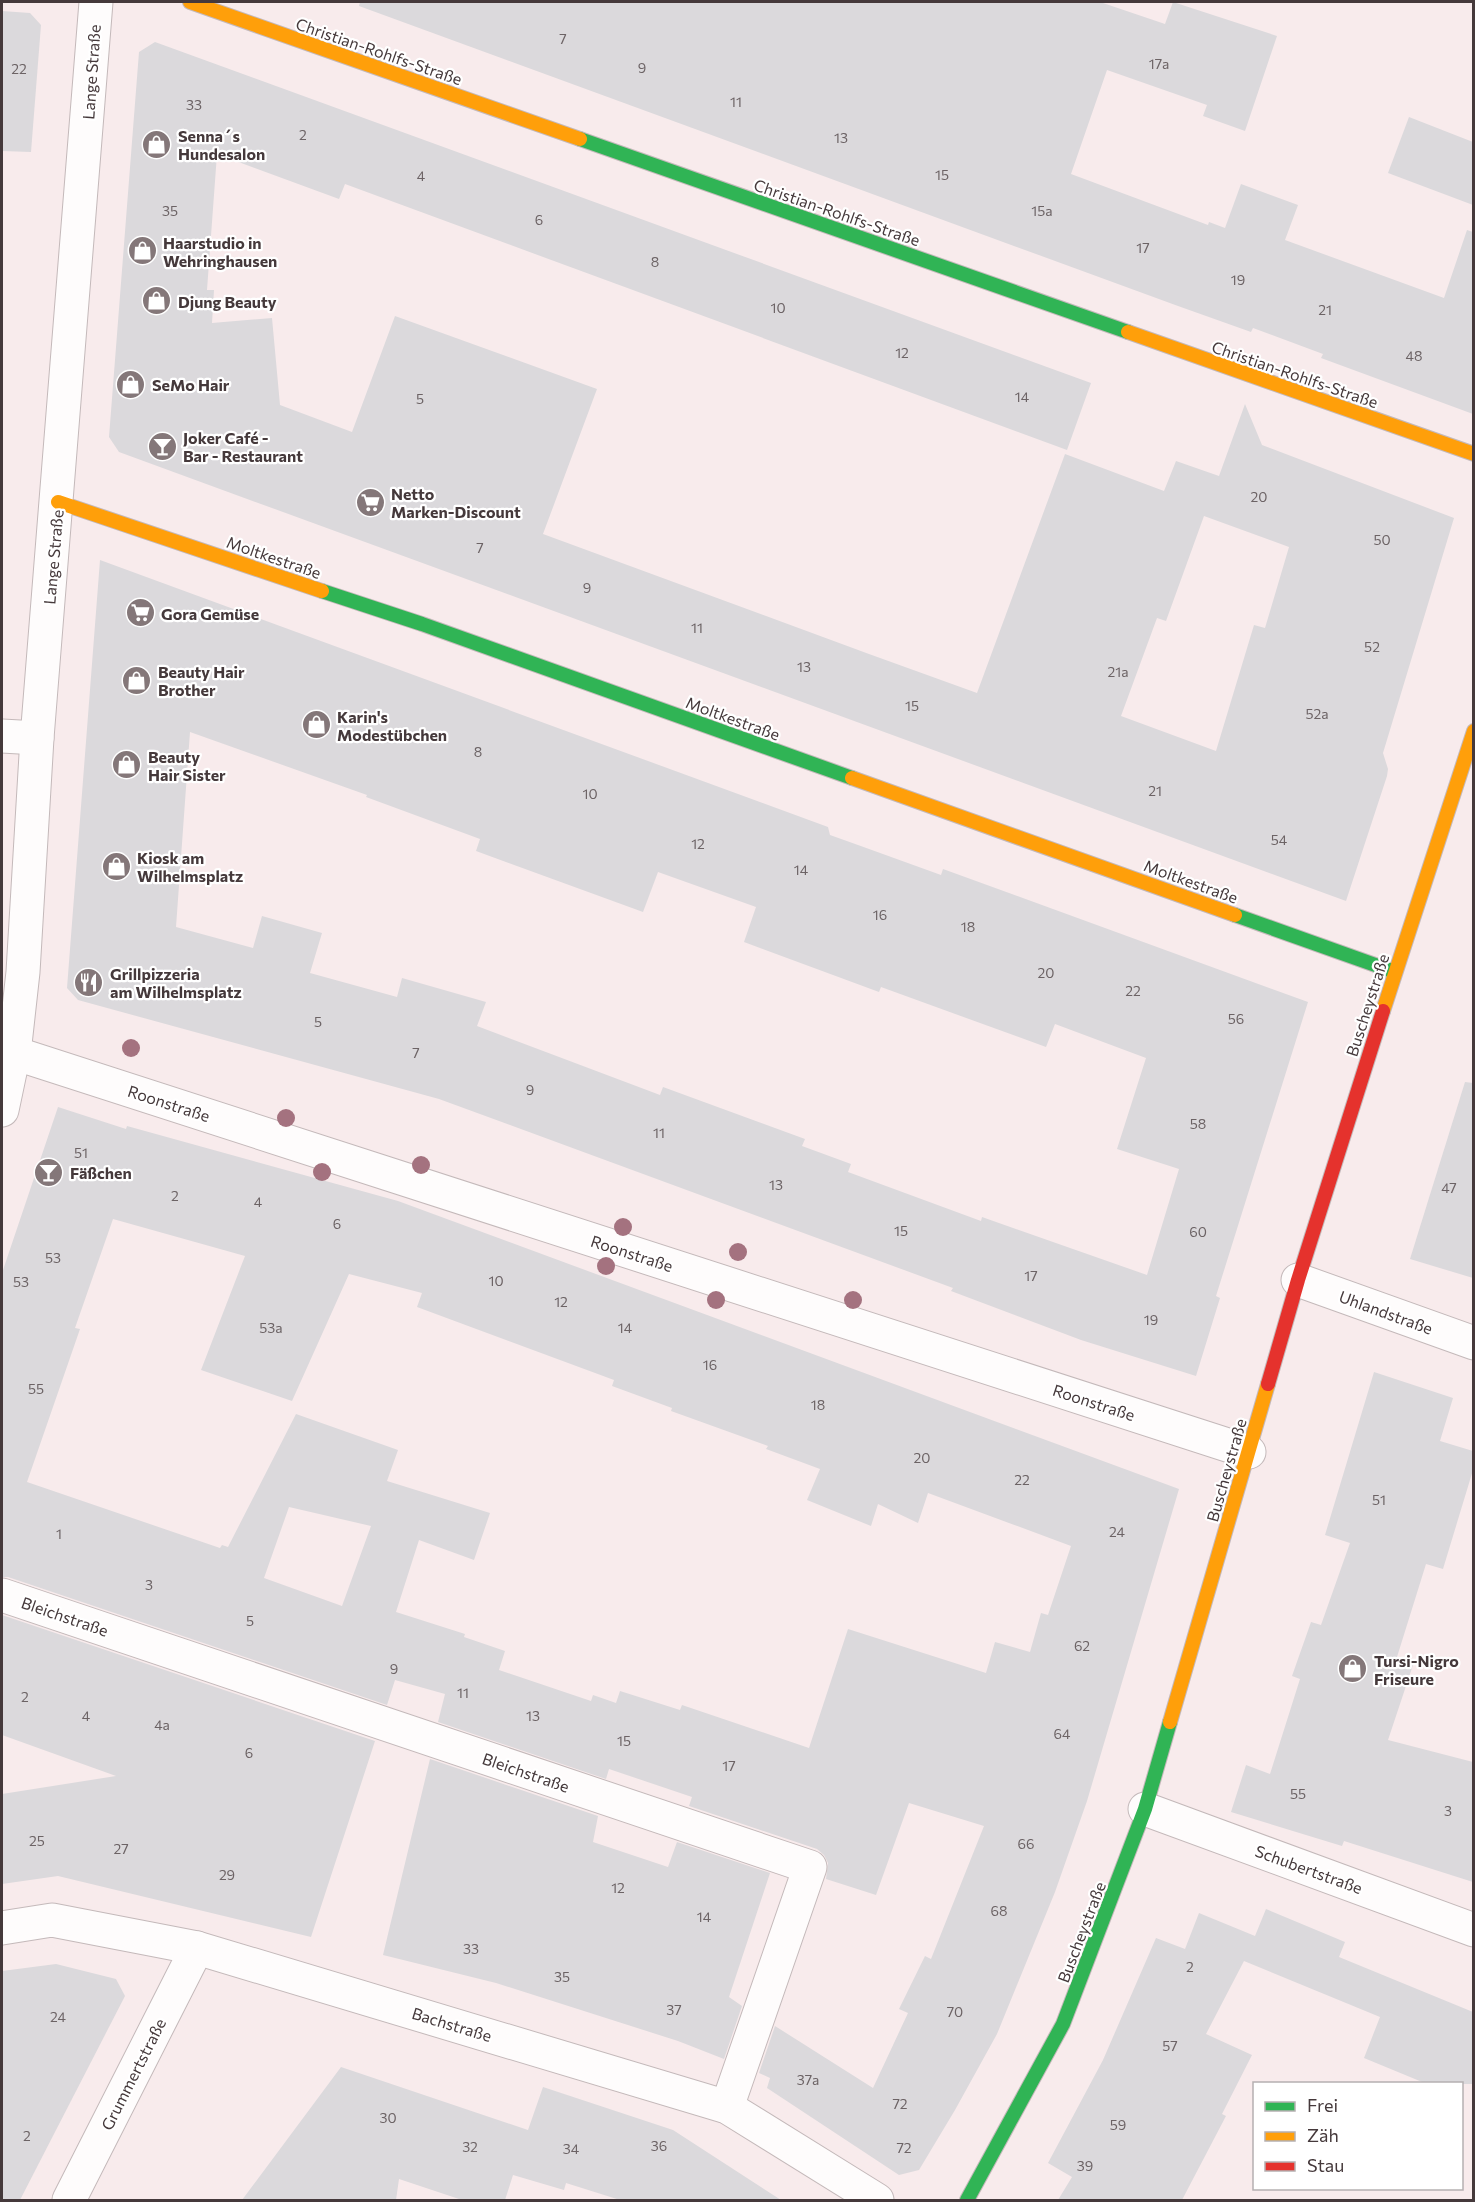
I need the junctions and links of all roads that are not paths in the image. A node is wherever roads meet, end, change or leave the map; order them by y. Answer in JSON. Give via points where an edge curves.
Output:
{"nodes":[{"id":1,"x":96,"y":2,"type":"edge"},
{"id":2,"x":190,"y":2,"type":"edge"},
{"id":3,"x":1473,"y":454,"type":"edge"},
{"id":4,"x":58,"y":502,"type":"junction"},
{"id":5,"x":1473,"y":731,"type":"edge"},
{"id":6,"x":2,"y":736,"type":"edge"},
{"id":7,"x":38,"y":738,"type":"junction"},
{"id":8,"x":1395,"y":972,"type":"junction"},
{"id":9,"x":9,"y":1065,"type":"edge"},
{"id":10,"x":2,"y":1110,"type":"edge"},
{"id":11,"x":1298,"y":1280,"type":"junction"},
{"id":12,"x":1473,"y":1343,"type":"edge"},
{"id":13,"x":1249,"y":1452,"type":"junction"},
{"id":14,"x":2,"y":1595,"type":"edge"},
{"id":15,"x":1145,"y":1809,"type":"junction"},
{"id":16,"x":2,"y":1928,"type":"edge"},
{"id":17,"x":1473,"y":1930,"type":"edge"},
{"id":18,"x":197,"y":1948,"type":"junction"},
{"id":19,"x":727,"y":2107,"type":"junction"},
{"id":20,"x":69,"y":2200,"type":"edge"},
{"id":21,"x":877,"y":2200,"type":"edge"},
{"id":22,"x":967,"y":2200,"type":"edge"}],
"edges":[{"from":1,"to":4,"type":"street","name":"Lange Straße"},
{"from":2,"to":3,"type":"street","name":"Christian-Rohlfs-Straße"},
{"from":4,"to":7,"type":"street","name":"Lange Straße"},
{"from":4,"to":8,"type":"street","name":"Moltkestraße","via":[[422,624]]},
{"from":5,"to":8,"type":"street","name":"Buscheystraße"},
{"from":6,"to":7,"type":"street"},
{"from":7,"to":9,"type":"street","name":"Lange Straße","via":[[25,948]]},
{"from":8,"to":11,"type":"street","name":"Buscheystraße"},
{"from":9,"to":10,"type":"street","name":"Lange Straße"},
{"from":9,"to":13,"type":"street","name":"Roonstraße"},
{"from":11,"to":12,"type":"street","name":"Uhlandstraße"},
{"from":11,"to":13,"type":"street","name":"Buscheystraße"},
{"from":13,"to":15,"type":"street","name":"Buscheystraße"},
{"from":14,"to":19,"type":"street","name":"Bleichstraße","via":[[810,1868]]},
{"from":15,"to":17,"type":"street","name":"Schubertstraße"},
{"from":15,"to":22,"type":"street","name":"Buscheystraße","via":[[1063,2024]]},
{"from":16,"to":18,"type":"street","name":"Bachstraße","via":[[52,1920]]},
{"from":18,"to":19,"type":"street","name":"Bachstraße"},
{"from":18,"to":20,"type":"street","name":"Grummertstraße"},
{"from":19,"to":21,"type":"street","name":"Bachstraße"}]}
